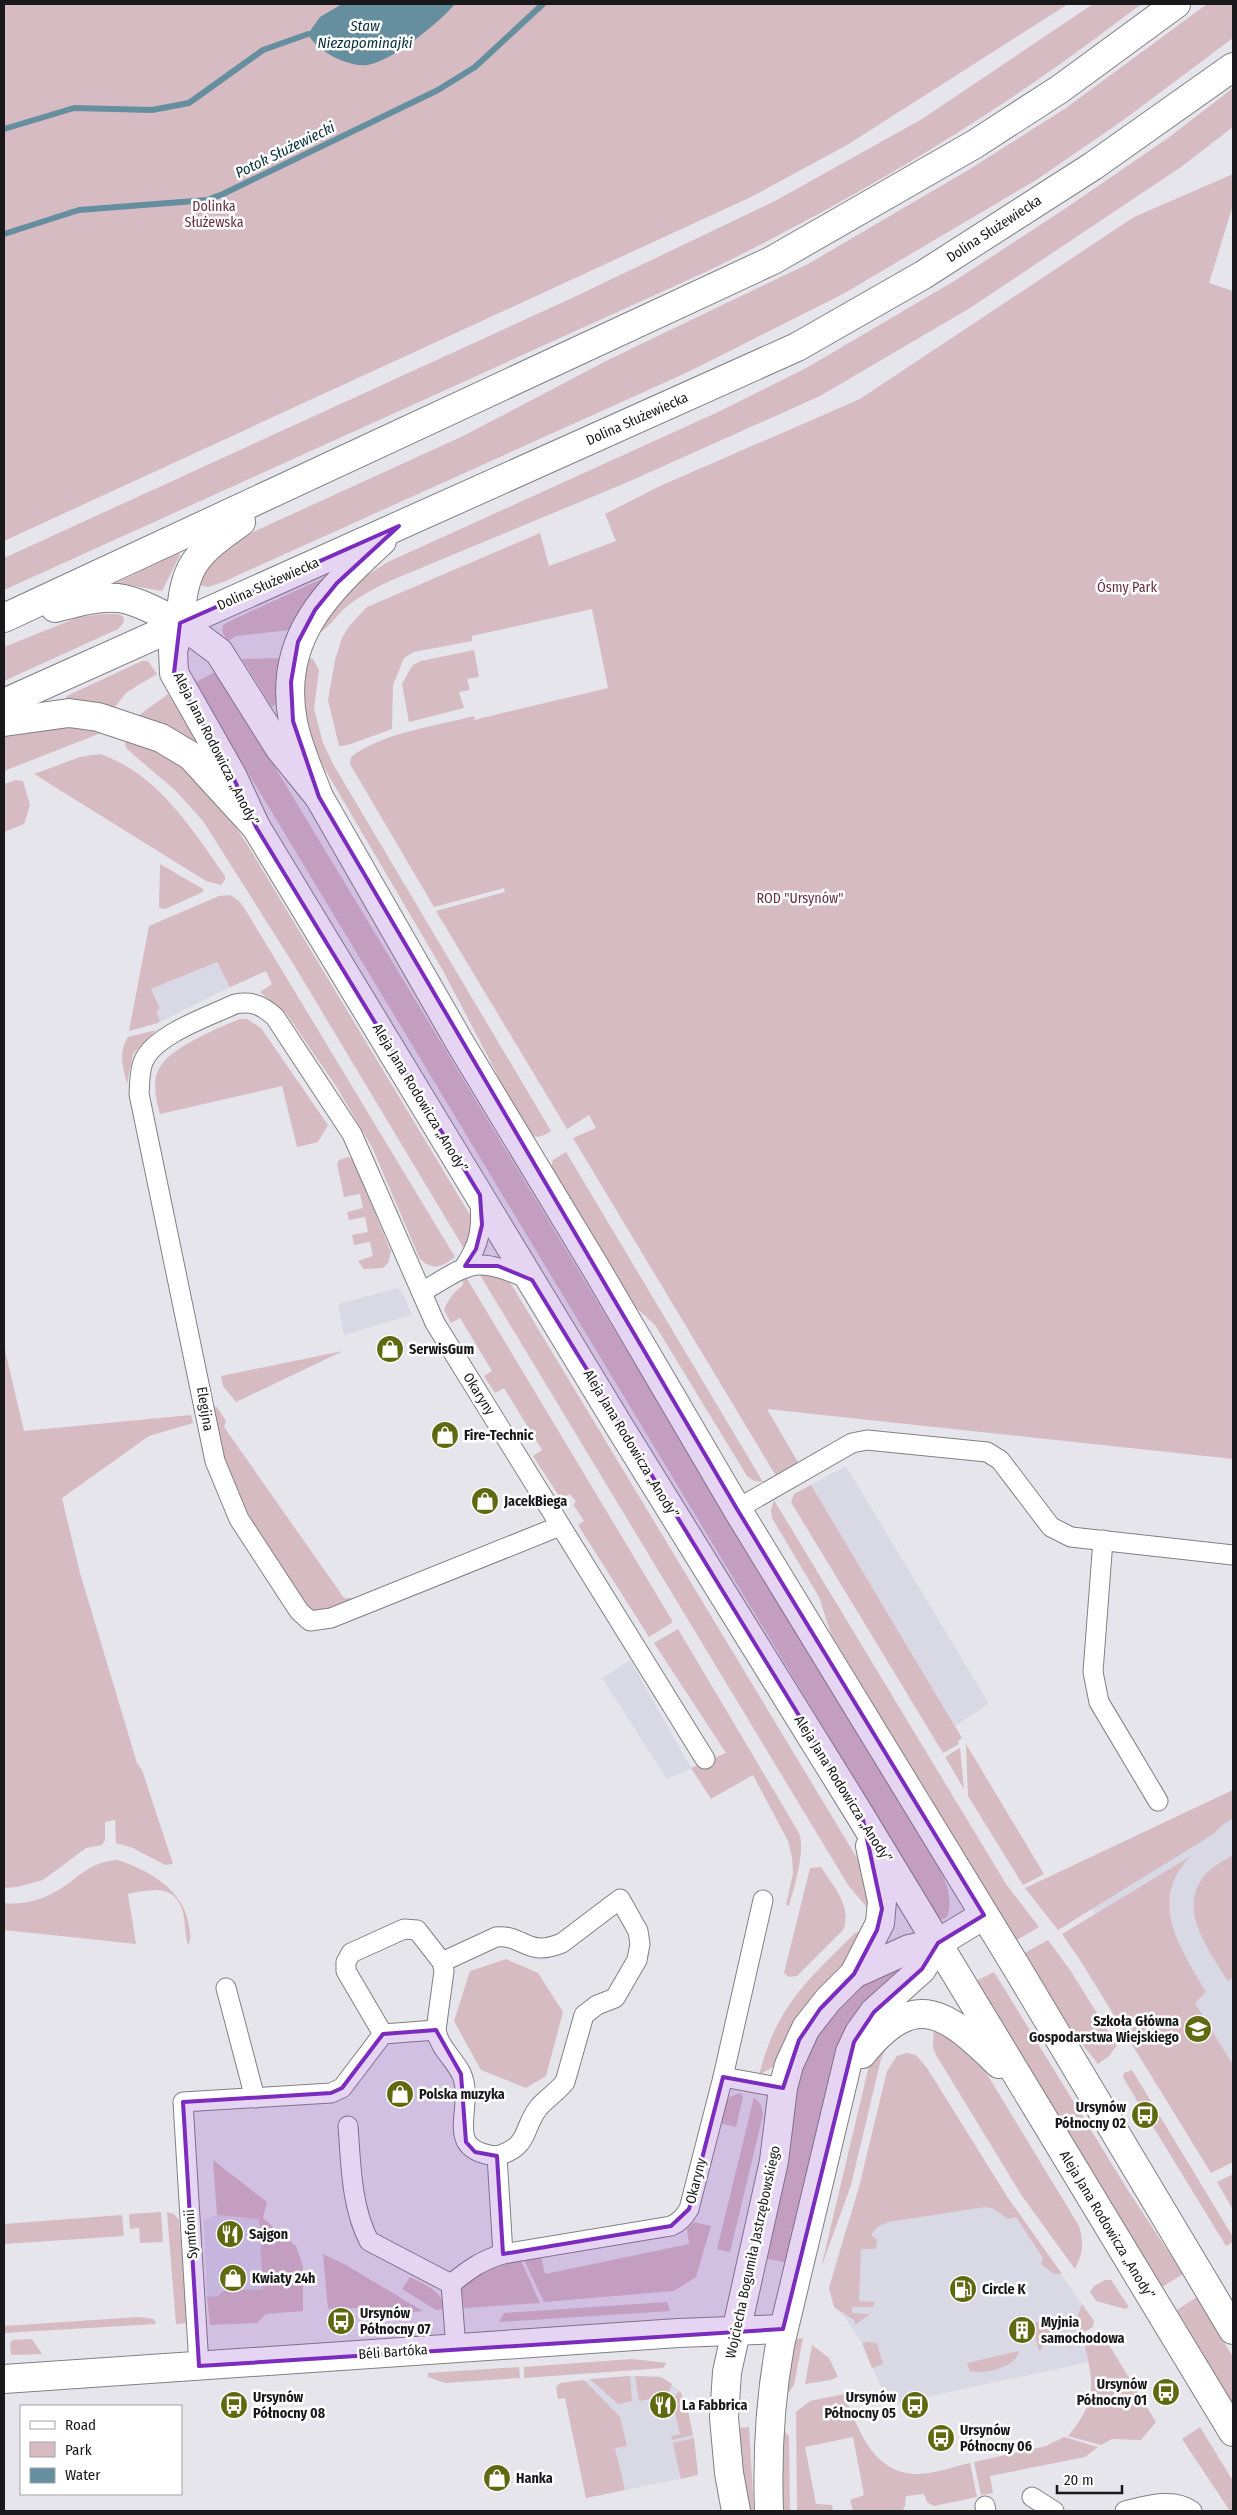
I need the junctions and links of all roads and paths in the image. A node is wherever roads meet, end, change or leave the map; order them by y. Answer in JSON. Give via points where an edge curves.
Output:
{"nodes":[{"id":1,"x":1176,"y":4,"type":"edge"},
{"id":2,"x":1233,"y":67,"type":"edge"},
{"id":3,"x":302,"y":479,"type":"junction"},
{"id":4,"x":399,"y":526,"type":"junction"},
{"id":5,"x":4,"y":618,"type":"edge"},
{"id":6,"x":180,"y":623,"type":"junction"},
{"id":7,"x":4,"y":702,"type":"edge"},
{"id":8,"x":4,"y":722,"type":"edge"},
{"id":9,"x":319,"y":798,"type":"junction"},
{"id":10,"x":256,"y":827,"type":"junction"},
{"id":11,"x":275,"y":1017,"type":"joint"},
{"id":12,"x":480,"y":1195,"type":"junction"},
{"id":13,"x":465,"y":1266,"type":"junction"},
{"id":14,"x":532,"y":1280,"type":"junction"},
{"id":15,"x":422,"y":1292,"type":"junction"},
{"id":16,"x":737,"y":1509,"type":"junction"},
{"id":17,"x":560,"y":1526,"type":"junction"},
{"id":18,"x":1103,"y":1540,"type":"junction"},
{"id":19,"x":1233,"y":1555,"type":"edge"},
{"id":20,"x":705,"y":1759,"type":"dead end"},
{"id":21,"x":1158,"y":1802,"type":"dead end"},
{"id":22,"x":863,"y":1820,"type":"junction"},
{"id":23,"x":764,"y":1900,"type":"dead end"},
{"id":24,"x":984,"y":1915,"type":"junction"},
{"id":25,"x":938,"y":1943,"type":"junction"},
{"id":26,"x":442,"y":1962,"type":"junction"},
{"id":27,"x":854,"y":1974,"type":"junction"},
{"id":28,"x":226,"y":1988,"type":"dead end"},
{"id":29,"x":436,"y":2030,"type":"junction"},
{"id":30,"x":383,"y":2034,"type":"junction"},
{"id":31,"x":723,"y":2077,"type":"junction"},
{"id":32,"x":844,"y":2077,"type":"junction"},
{"id":33,"x":783,"y":2088,"type":"junction"},
{"id":34,"x":1028,"y":2092,"type":"junction"},
{"id":35,"x":255,"y":2098,"type":"junction"},
{"id":36,"x":348,"y":2126,"type":"dead end"},
{"id":37,"x":497,"y":2156,"type":"junction"},
{"id":38,"x":503,"y":2254,"type":"junction"},
{"id":39,"x":451,"y":2284,"type":"junction"},
{"id":40,"x":783,"y":2329,"type":"junction"},
{"id":41,"x":735,"y":2330,"type":"junction"},
{"id":42,"x":1233,"y":2330,"type":"edge"},
{"id":43,"x":456,"y":2348,"type":"junction"},
{"id":44,"x":199,"y":2366,"type":"junction"},
{"id":45,"x":4,"y":2379,"type":"edge"},
{"id":46,"x":1233,"y":2432,"type":"edge"},
{"id":47,"x":1032,"y":2496,"type":"dead end"},
{"id":48,"x":736,"y":2511,"type":"edge"},
{"id":49,"x":769,"y":2511,"type":"edge"},
{"id":50,"x":1054,"y":2511,"type":"edge"},
{"id":51,"x":1125,"y":2511,"type":"edge"},
{"id":52,"x":1192,"y":2511,"type":"edge"}],
"edges":[{"from":1,"to":3,"type":"main road","via":[[1060,89],[983,139],[829,230],[693,299]]},
{"from":2,"to":4,"type":"main road","name":"Dolina Służewiecka","via":[[1085,171],[923,275],[797,348]]},
{"from":3,"to":5,"type":"main road"},
{"from":3,"to":6,"type":"main road","name":"Aleja Jana Rodowicza „Anody”","via":[[219,538],[196,561],[182,589]]},
{"from":4,"to":6,"type":"main road","name":"Dolina Służewiecka"},
{"from":4,"to":9,"type":"main road","via":[[337,582],[315,610],[298,642],[291,682],[293,721]]},
{"from":5,"to":6,"type":"main road","via":[[116,598],[140,604]]},
{"from":6,"to":7,"type":"main road","name":"Dolina Służewiecka"},
{"from":6,"to":9,"type":"main road","via":[[219,652],[280,749]]},
{"from":6,"to":10,"type":"main road","name":"Aleja Jana Rodowicza „Anody”","via":[[173,651],[174,673],[233,777]]},
{"from":8,"to":10,"type":"main road","via":[[69,713],[107,719],[162,738],[192,756]]},
{"from":9,"to":16,"type":"main road","via":[[460,1043]]},
{"from":10,"to":12,"type":"main road","name":"Aleja Jana Rodowicza „Anody”"},
{"from":11,"to":15,"type":"street","name":"Okaryny","via":[[352,1134]]},
{"from":11,"to":17,"type":"street","name":"Elegijna","via":[[256,1003],[234,1004],[165,1038],[144,1059],[140,1071],[139,1094],[200,1382],[209,1439],[239,1519],[299,1611],[306,1619],[316,1621],[361,1607]]},
{"from":12,"to":13,"type":"street","via":[[482,1225],[476,1249]]},
{"from":12,"to":14,"type":"main road","name":"Aleja Jana Rodowicza „Anody”"},
{"from":13,"to":14,"type":"street","via":[[498,1266]]},
{"from":13,"to":15,"type":"street"},
{"from":14,"to":22,"type":"main road","name":"Aleja Jana Rodowicza „Anody”","via":[[621,1430]]},
{"from":15,"to":17,"type":"street","name":"Okaryny","via":[[435,1323]]},
{"from":16,"to":18,"type":"street","via":[[852,1443],[867,1440],[987,1452],[1000,1460],[1051,1527],[1071,1537]]},
{"from":16,"to":24,"type":"main road"},
{"from":17,"to":20,"type":"street","name":"Okaryny"},
{"from":18,"to":19,"type":"street"},
{"from":18,"to":21,"type":"street","via":[[1093,1672],[1099,1702]]},
{"from":22,"to":25,"type":"main road","name":"Aleja Jana Rodowicza „Anody”"},
{"from":22,"to":27,"type":"main road","name":"Wojciecha Bogumiła Jastrzębowskiego","via":[[882,1900],[882,1916]]},
{"from":23,"to":31,"type":"street","name":"Okaryny"},
{"from":24,"to":25,"type":"main road"},
{"from":24,"to":42,"type":"main road"},
{"from":25,"to":27,"type":"main road","via":[[909,1949]]},
{"from":25,"to":32,"type":"main road","via":[[922,1969],[886,1999],[866,2022],[854,2042]]},
{"from":25,"to":34,"type":"main road","name":"Aleja Jana Rodowicza „Anody”"},
{"from":26,"to":29,"type":"street","via":[[445,1978]]},
{"from":26,"to":30,"type":"street","via":[[417,1930],[410,1928],[351,1952],[346,1971]]},
{"from":26,"to":37,"type":"street","via":[[496,1937],[504,1936],[530,1948],[554,1946],[620,1899],[638,1931],[640,1944],[633,1969],[615,1998],[597,2005],[584,2015],[565,2082],[540,2107],[517,2146],[509,2153]]},
{"from":27,"to":33,"type":"main road","name":"Wojciecha Bogumiła Jastrzębowskiego","via":[[806,2028],[791,2059]]},
{"from":28,"to":35,"type":"street"},
{"from":29,"to":30,"type":"street"},
{"from":29,"to":37,"type":"street","via":[[437,2038],[461,2074],[466,2142],[475,2152]]},
{"from":30,"to":35,"type":"street","via":[[342,2088],[331,2093]]},
{"from":31,"to":33,"type":"street"},
{"from":31,"to":38,"type":"street","name":"Okaryny","via":[[689,2209],[679,2222],[671,2226]]},
{"from":32,"to":34,"type":"main road","via":[[886,2027],[903,2018],[928,2016],[945,2019],[960,2027]]},
{"from":32,"to":40,"type":"main road"},
{"from":33,"to":41,"type":"main road","name":"Wojciecha Bogumiła Jastrzębowskiego","via":[[774,2161]]},
{"from":34,"to":46,"type":"main road","name":"Aleja Jana Rodowicza „Anody”"},
{"from":35,"to":44,"type":"street","name":"Symfonii","via":[[183,2102]]},
{"from":36,"to":39,"type":"street","via":[[353,2187],[362,2228],[369,2241]]},
{"from":37,"to":38,"type":"street"},
{"from":38,"to":39,"type":"street","name":"Okaryny","via":[[474,2266]]},
{"from":39,"to":43,"type":"street"},
{"from":40,"to":41,"type":"main road","name":"Béli Bartóka"},
{"from":40,"to":49,"type":"main road","via":[[773,2385]]},
{"from":41,"to":43,"type":"main road","name":"Béli Bartóka"},
{"from":41,"to":48,"type":"main road","name":"Wojciecha Bogumiła Jastrzębowskiego","via":[[727,2372],[724,2418]]},
{"from":43,"to":44,"type":"main road","name":"Béli Bartóka"},
{"from":44,"to":45,"type":"main road","name":"Béli Bartóka"},
{"from":47,"to":50,"type":"street"},
{"from":51,"to":52,"type":"street","via":[[1173,2504]]}]}
